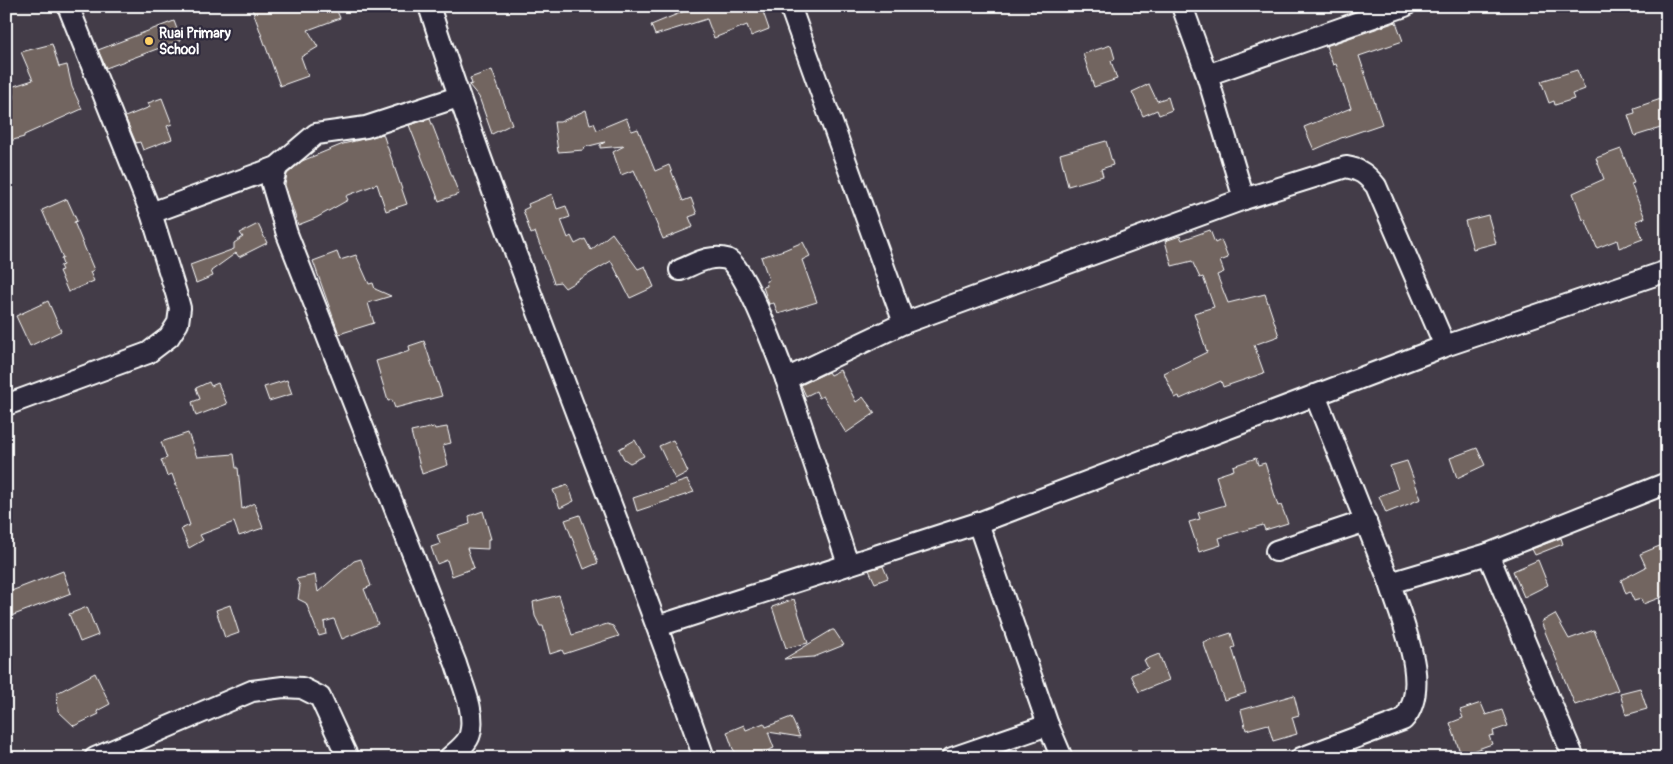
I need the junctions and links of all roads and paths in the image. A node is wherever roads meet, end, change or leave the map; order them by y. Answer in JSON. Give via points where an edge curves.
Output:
{"nodes":[{"id":1,"x":68,"y":6,"type":"edge"},
{"id":2,"x":428,"y":6,"type":"edge"},
{"id":3,"x":790,"y":6,"type":"edge"},
{"id":4,"x":1182,"y":6,"type":"edge"},
{"id":5,"x":1405,"y":6,"type":"edge"},
{"id":6,"x":1207,"y":74,"type":"junction"},
{"id":7,"x":458,"y":97,"type":"junction"},
{"id":8,"x":277,"y":168,"type":"junction"},
{"id":9,"x":1244,"y":199,"type":"junction"},
{"id":10,"x":151,"y":213,"type":"junction"},
{"id":11,"x":680,"y":270,"type":"dead end"},
{"id":12,"x":1667,"y":271,"type":"edge"},
{"id":13,"x":904,"y":323,"type":"junction"},
{"id":14,"x":1445,"y":346,"type":"junction"},
{"id":15,"x":786,"y":378,"type":"junction"},
{"id":16,"x":1315,"y":394,"type":"junction"},
{"id":17,"x":6,"y":405,"type":"edge"},
{"id":18,"x":1667,"y":483,"type":"edge"},
{"id":19,"x":1366,"y":521,"type":"junction"},
{"id":20,"x":978,"y":523,"type":"junction"},
{"id":21,"x":1276,"y":551,"type":"dead end"},
{"id":22,"x":1488,"y":554,"type":"junction"},
{"id":23,"x":848,"y":564,"type":"junction"},
{"id":24,"x":1390,"y":583,"type":"junction"},
{"id":25,"x":658,"y":626,"type":"junction"},
{"id":26,"x":1048,"y":725,"type":"junction"},
{"id":27,"x":95,"y":758,"type":"edge"},
{"id":28,"x":348,"y":758,"type":"edge"},
{"id":29,"x":449,"y":758,"type":"edge"},
{"id":30,"x":704,"y":758,"type":"edge"},
{"id":31,"x":952,"y":758,"type":"edge"},
{"id":32,"x":1062,"y":758,"type":"edge"},
{"id":33,"x":1301,"y":758,"type":"edge"},
{"id":34,"x":1574,"y":758,"type":"edge"}],
"edges":[{"from":1,"to":10,"type":"street"},
{"from":2,"to":7,"type":"street"},
{"from":3,"to":13,"type":"street"},
{"from":4,"to":6,"type":"street"},
{"from":5,"to":6,"type":"street"},
{"from":6,"to":9,"type":"street"},
{"from":7,"to":8,"type":"street","via":[[366,127],[316,134]]},
{"from":7,"to":25,"type":"street"},
{"from":8,"to":10,"type":"street"},
{"from":8,"to":29,"type":"street","via":[[272,184],[287,234],[466,696],[472,718],[470,735]]},
{"from":9,"to":13,"type":"street"},
{"from":9,"to":14,"type":"street","via":[[1346,166],[1368,176],[1376,186]]},
{"from":10,"to":17,"type":"street","via":[[180,308],[178,323],[169,337],[148,353]]},
{"from":11,"to":15,"type":"street","via":[[712,256],[734,264],[751,294]]},
{"from":12,"to":14,"type":"street"},
{"from":13,"to":15,"type":"street"},
{"from":14,"to":16,"type":"street"},
{"from":15,"to":23,"type":"street"},
{"from":16,"to":19,"type":"street"},
{"from":16,"to":20,"type":"street"},
{"from":18,"to":22,"type":"street"},
{"from":19,"to":21,"type":"street"},
{"from":19,"to":24,"type":"street"},
{"from":20,"to":23,"type":"street"},
{"from":20,"to":26,"type":"street"},
{"from":22,"to":24,"type":"street"},
{"from":22,"to":34,"type":"street"},
{"from":23,"to":25,"type":"street"},
{"from":24,"to":33,"type":"street","via":[[1415,665],[1417,681],[1411,712],[1403,720]]},
{"from":25,"to":30,"type":"street"},
{"from":26,"to":31,"type":"street"},
{"from":26,"to":32,"type":"street"},
{"from":27,"to":28,"type":"street","via":[[252,691],[283,687],[302,688],[320,697]]}]}
